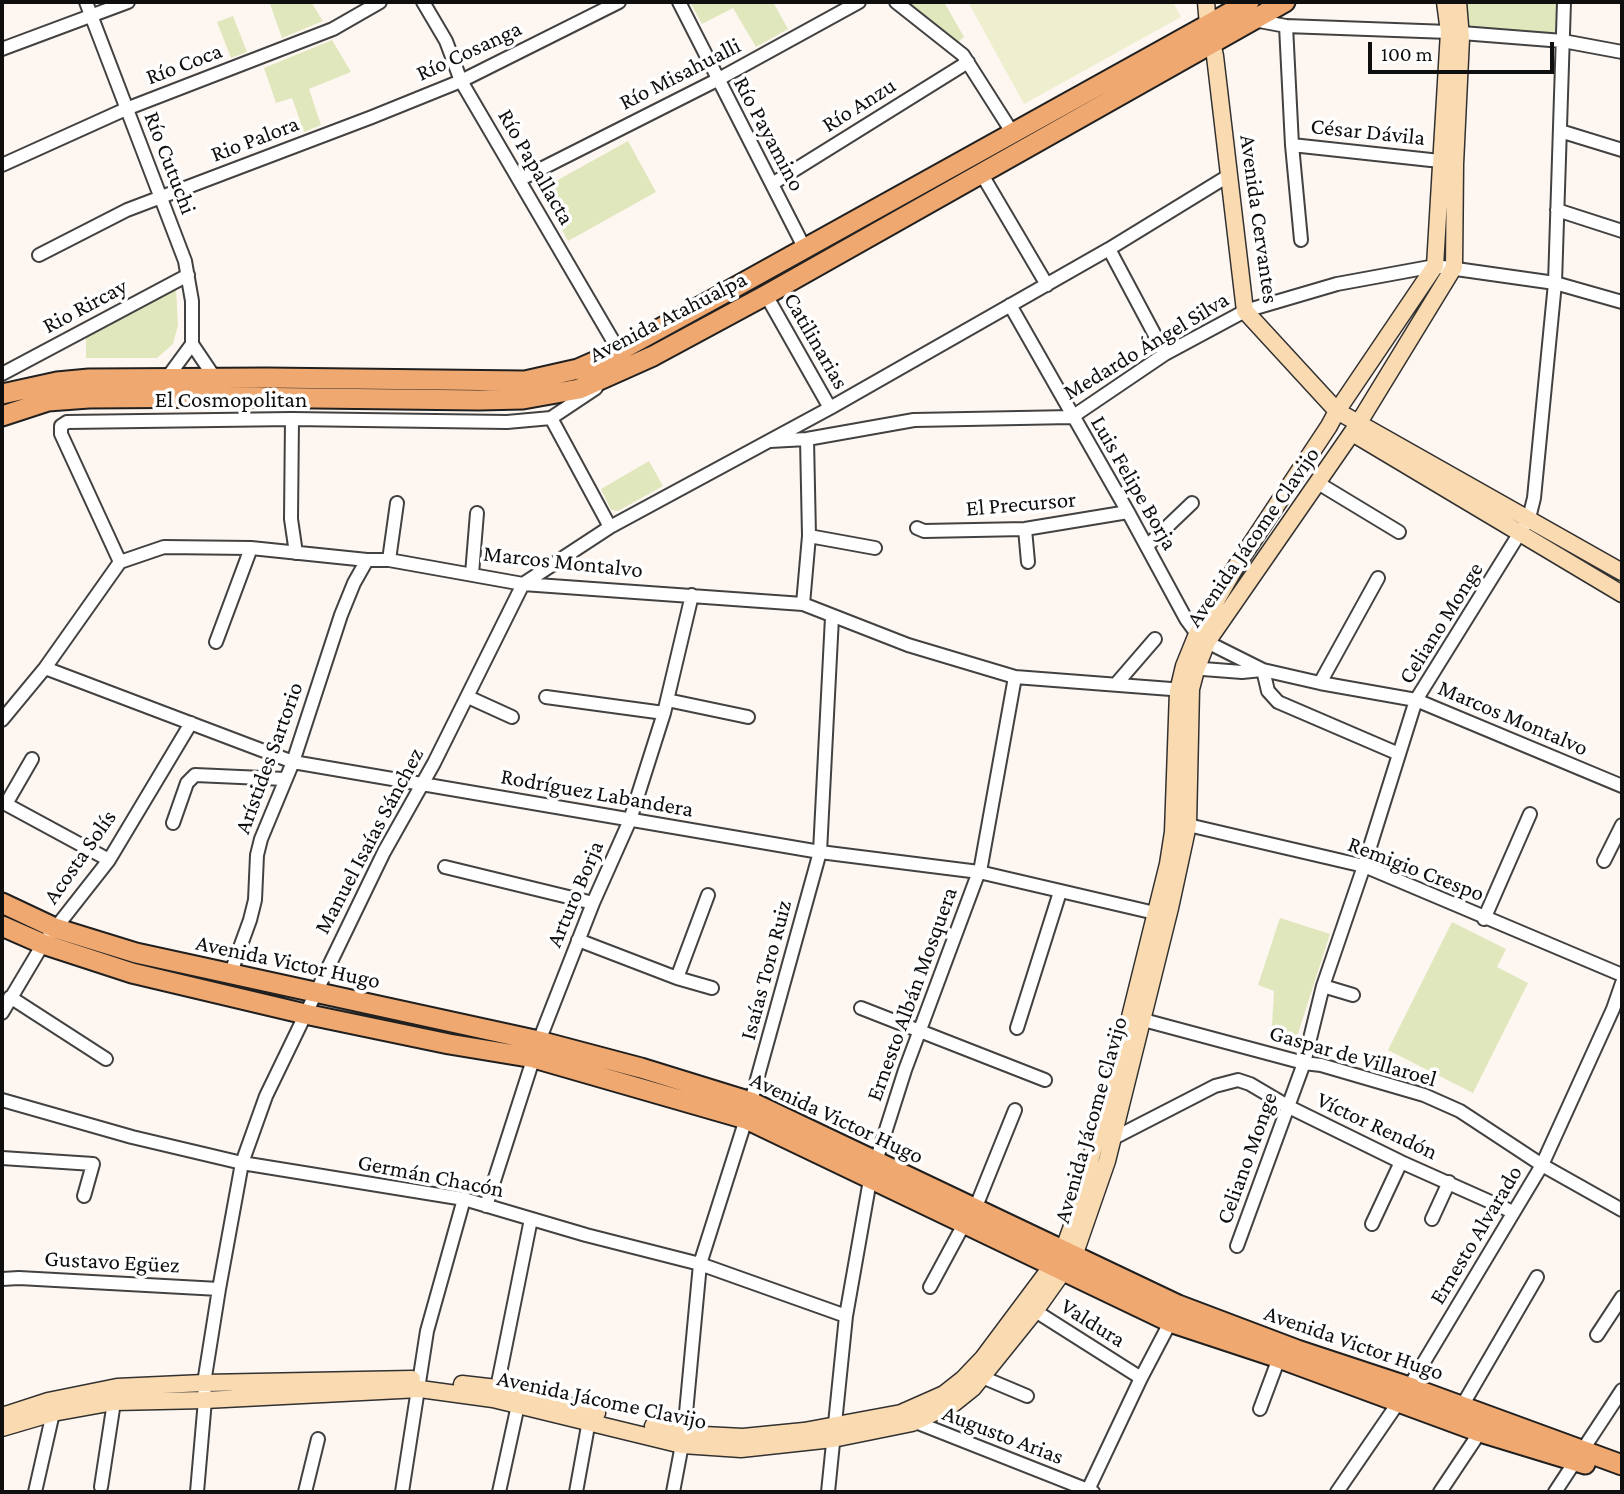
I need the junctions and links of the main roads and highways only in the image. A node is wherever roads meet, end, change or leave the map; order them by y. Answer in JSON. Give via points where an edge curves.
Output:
{"nodes":[{"id":1,"x":1285,"y":2,"type":"edge"},
{"id":2,"x":1251,"y":11,"type":"edge"},
{"id":3,"x":1210,"y":34,"type":"junction"},
{"id":4,"x":3,"y":385,"type":"edge"},
{"id":5,"x":2,"y":416,"type":"edge"},
{"id":6,"x":2,"y":903,"type":"edge"},
{"id":7,"x":2,"y":926,"type":"edge"},
{"id":8,"x":536,"y":1050,"type":"junction"},
{"id":9,"x":1174,"y":1314,"type":"junction"},
{"id":10,"x":1579,"y":1455,"type":"junction"},
{"id":11,"x":1622,"y":1465,"type":"edge"},
{"id":12,"x":1622,"y":1478,"type":"edge"}],
"edges":[{"from":1,"to":2,"type":"main road","name":"Avenida Atahualpa"},
{"from":2,"to":3,"type":"main road","name":"Avenida Atahualpa"},
{"from":3,"to":4,"type":"main road","name":"Avenida Atahualpa","via":[[1012,132],[619,351],[578,369],[526,381],[167,378]]},
{"from":3,"to":5,"type":"main road","name":"Avenida Atahualpa","via":[[981,173],[766,295],[653,356],[579,389],[523,399],[89,398],[58,400]]},
{"from":6,"to":8,"type":"main road","name":"Avenida Victor Hugo","via":[[55,928],[136,953],[315,992]]},
{"from":7,"to":8,"type":"main road","name":"Avenida Victor Hugo","via":[[132,972],[305,1014],[449,1044]]},
{"from":8,"to":9,"type":"main road","name":"Avenida Victor Hugo","via":[[641,1068],[749,1110]]},
{"from":9,"to":10,"type":"main road","name":"Avenida Victor Hugo","via":[[1409,1387]]},
{"from":9,"to":10,"type":"main road","name":"Avenida Victor Hugo","via":[[1480,1432]]},
{"from":10,"to":11,"type":"main road","name":"Avenida Victor Hugo"},
{"from":10,"to":12,"type":"main road","name":"Avenida Victor Hugo"}]}
